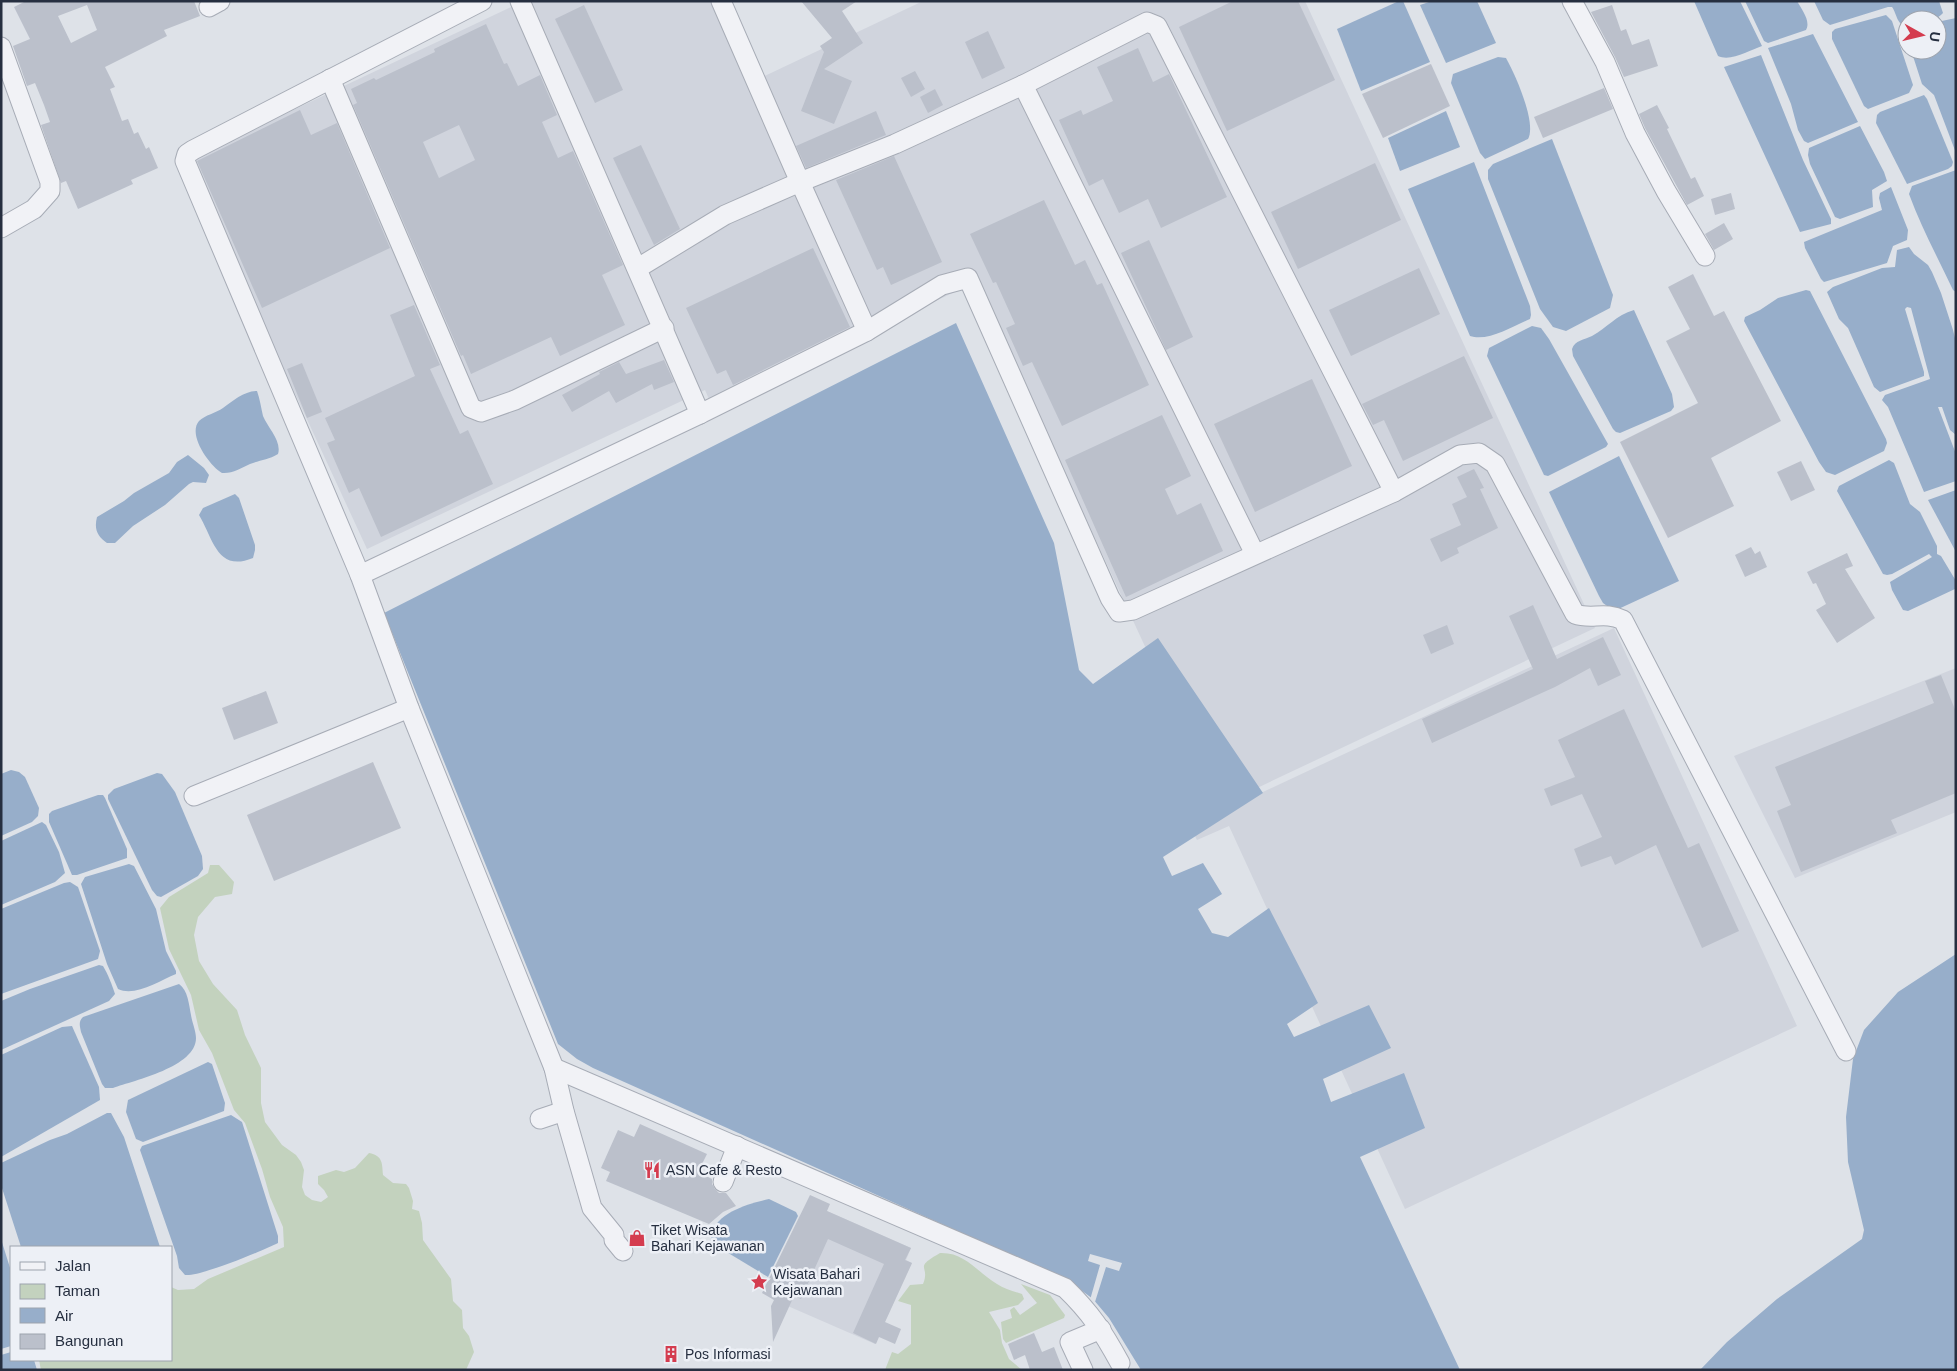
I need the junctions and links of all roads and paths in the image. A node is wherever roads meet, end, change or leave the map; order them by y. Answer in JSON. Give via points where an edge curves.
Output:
{"nodes":[{"id":1,"x":482,"y":1,"type":"edge"},
{"id":2,"x":520,"y":1,"type":"edge"},
{"id":3,"x":721,"y":1,"type":"edge"},
{"id":4,"x":1572,"y":1,"type":"edge"},
{"id":5,"x":1,"y":47,"type":"edge"},
{"id":6,"x":330,"y":79,"type":"junction"},
{"id":7,"x":1023,"y":86,"type":"junction"},
{"id":8,"x":800,"y":182,"type":"junction"},
{"id":9,"x":1,"y":228,"type":"edge"},
{"id":10,"x":1705,"y":256,"type":"dead end"},
{"id":11,"x":638,"y":268,"type":"junction"},
{"id":12,"x":664,"y":328,"type":"junction"},
{"id":13,"x":867,"y":331,"type":"junction"},
{"id":14,"x":700,"y":414,"type":"junction"},
{"id":15,"x":1394,"y":492,"type":"junction"},
{"id":16,"x":1255,"y":554,"type":"junction"},
{"id":17,"x":360,"y":575,"type":"junction"},
{"id":18,"x":409,"y":708,"type":"junction"},
{"id":19,"x":194,"y":796,"type":"dead end"},
{"id":20,"x":1846,"y":1051,"type":"dead end"},
{"id":21,"x":554,"y":1068,"type":"junction"},
{"id":22,"x":564,"y":1111,"type":"junction"},
{"id":23,"x":540,"y":1119,"type":"dead end"},
{"id":24,"x":737,"y":1146,"type":"junction"},
{"id":25,"x":723,"y":1182,"type":"dead end"},
{"id":26,"x":622,"y":1251,"type":"dead end"},
{"id":27,"x":1101,"y":1329,"type":"junction"},
{"id":28,"x":1120,"y":1363,"type":"dead end"},
{"id":29,"x":1083,"y":1370,"type":"edge"}],
"edges":[{"from":1,"to":6,"type":"street"},
{"from":2,"to":11,"type":"street"},
{"from":3,"to":8,"type":"street"},
{"from":4,"to":10,"type":"street","via":[[1605,62],[1635,133]]},
{"from":5,"to":9,"type":"street","via":[[50,182],[50,191],[34,209]]},
{"from":6,"to":12,"type":"street","via":[[471,408],[481,412],[515,400]]},
{"from":6,"to":17,"type":"street","via":[[193,150],[185,161]]},
{"from":7,"to":8,"type":"street","via":[[895,144]]},
{"from":7,"to":15,"type":"street","via":[[1147,22],[1157,26]]},
{"from":7,"to":16,"type":"street"},
{"from":8,"to":11,"type":"street","via":[[725,215]]},
{"from":8,"to":13,"type":"street"},
{"from":11,"to":12,"type":"street"},
{"from":12,"to":14,"type":"street"},
{"from":13,"to":14,"type":"street"},
{"from":13,"to":16,"type":"street","via":[[942,285],[968,278],[1119,612],[1133,610]]},
{"from":14,"to":17,"type":"street"},
{"from":15,"to":16,"type":"street"},
{"from":15,"to":20,"type":"street","via":[[1460,454],[1479,452],[1494,464],[1575,614],[1606,614],[1623,620]]},
{"from":17,"to":18,"type":"street"},
{"from":18,"to":19,"type":"street"},
{"from":18,"to":21,"type":"street"},
{"from":21,"to":22,"type":"street"},
{"from":21,"to":24,"type":"street"},
{"from":22,"to":23,"type":"street"},
{"from":22,"to":26,"type":"street","via":[[592,1208],[614,1235]]},
{"from":24,"to":25,"type":"street"},
{"from":24,"to":27,"type":"street","via":[[1065,1288]]},
{"from":27,"to":28,"type":"street"},
{"from":27,"to":29,"type":"street","via":[[1070,1342]]}]}
